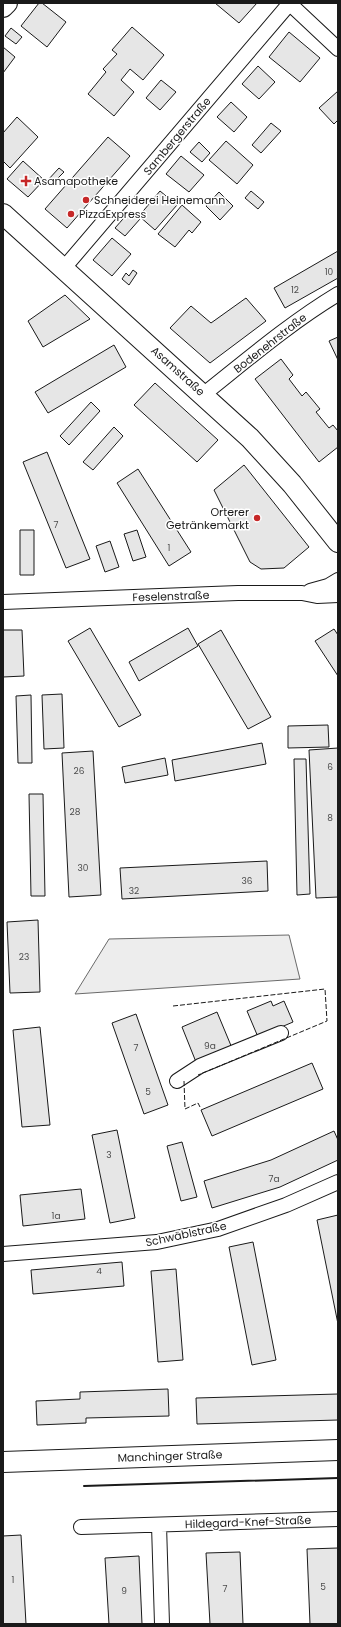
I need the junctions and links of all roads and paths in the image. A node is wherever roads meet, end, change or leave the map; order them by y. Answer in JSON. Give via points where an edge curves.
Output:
{"nodes":[{"id":1,"x":7,"y":3,"type":"edge"},
{"id":2,"x":289,"y":3,"type":"edge"},
{"id":3,"x":3,"y":7,"type":"edge"},
{"id":4,"x":338,"y":49,"type":"edge"},
{"id":5,"x":3,"y":214,"type":"edge"},
{"id":6,"x":64,"y":268,"type":"junction"},
{"id":7,"x":338,"y":294,"type":"edge"},
{"id":8,"x":204,"y":394,"type":"junction"},
{"id":9,"x":338,"y":542,"type":"edge"},
{"id":10,"x":338,"y":580,"type":"edge"},
{"id":11,"x":302,"y":593,"type":"junction"},
{"id":12,"x":338,"y":595,"type":"edge"},
{"id":13,"x":3,"y":602,"type":"edge"},
{"id":14,"x":281,"y":1033,"type":"dead end"},
{"id":15,"x":177,"y":1081,"type":"dead end"},
{"id":16,"x":338,"y":1182,"type":"edge"},
{"id":17,"x":3,"y":1254,"type":"edge"},
{"id":18,"x":338,"y":1450,"type":"edge"},
{"id":19,"x":3,"y":1462,"type":"edge"},
{"id":20,"x":338,"y":1519,"type":"edge"},
{"id":21,"x":159,"y":1525,"type":"junction"},
{"id":22,"x":82,"y":1527,"type":"dead end"},
{"id":23,"x":162,"y":1624,"type":"edge"}],
"edges":[{"from":1,"to":3,"type":"street"},
{"from":2,"to":4,"type":"street"},
{"from":2,"to":6,"type":"street","name":"Sambergerstraße"},
{"from":5,"to":6,"type":"street","name":"Asamstraße"},
{"from":6,"to":8,"type":"street","name":"Asamstraße"},
{"from":7,"to":8,"type":"street","name":"Bodenehrstraße","via":[[274,338]]},
{"from":8,"to":9,"type":"street","name":"Asamstraße","via":[[250,438],[292,484]]},
{"from":10,"to":11,"type":"street","via":[[320,589]]},
{"from":11,"to":12,"type":"street","name":"Feselenstraße","via":[[317,596]]},
{"from":11,"to":13,"type":"street","name":"Feselenstraße"},
{"from":14,"to":15,"type":"street","via":[[200,1066]]},
{"from":16,"to":17,"type":"street","name":"Schwäblstraße","via":[[286,1205],[218,1229],[157,1242]]},
{"from":18,"to":19,"type":"street","name":"Manchinger Straße"},
{"from":20,"to":21,"type":"street","name":"Hildegard-Knef-Straße"},
{"from":21,"to":22,"type":"street","name":"Hildegard-Knef-Straße"},
{"from":21,"to":23,"type":"street"}]}
